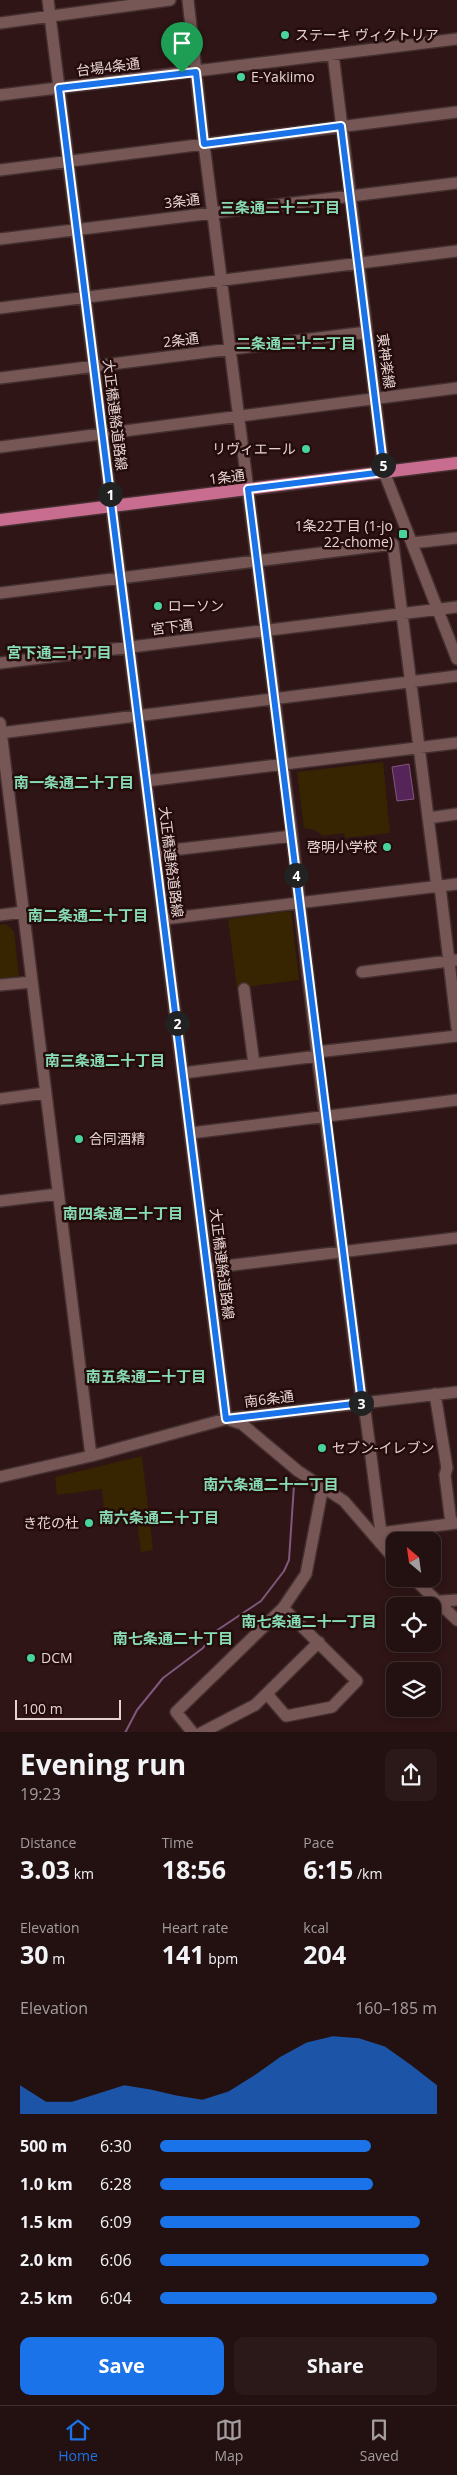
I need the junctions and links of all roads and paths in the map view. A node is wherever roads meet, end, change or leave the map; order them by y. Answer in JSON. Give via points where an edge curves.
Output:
{"nodes":[{"id":1,"x":48,"y":0,"type":"edge"},
{"id":2,"x":170,"y":0,"type":"edge"},
{"id":3,"x":188,"y":0,"type":"edge"},
{"id":4,"x":50,"y":17,"type":"junction"},
{"id":5,"x":0,"y":23,"type":"edge"},
{"id":6,"x":457,"y":39,"type":"edge"},
{"id":7,"x":333,"y":54,"type":"junction"},
{"id":8,"x":196,"y":72,"type":"junction"},
{"id":9,"x":59,"y":88,"type":"junction"},
{"id":10,"x":0,"y":95,"type":"edge"},
{"id":11,"x":457,"y":112,"type":"edge"},
{"id":12,"x":341,"y":126,"type":"junction"},
{"id":13,"x":204,"y":144,"type":"junction"},
{"id":14,"x":68,"y":161,"type":"junction"},
{"id":15,"x":0,"y":170,"type":"edge"},
{"id":16,"x":457,"y":182,"type":"edge"},
{"id":17,"x":350,"y":195,"type":"junction"},
{"id":18,"x":213,"y":212,"type":"junction"},
{"id":19,"x":77,"y":230,"type":"junction"},
{"id":20,"x":0,"y":239,"type":"edge"},
{"id":21,"x":457,"y":251,"type":"edge"},
{"id":22,"x":358,"y":263,"type":"junction"},
{"id":23,"x":222,"y":280,"type":"junction"},
{"id":24,"x":85,"y":298,"type":"junction"},
{"id":25,"x":0,"y":308,"type":"edge"},
{"id":26,"x":367,"y":332,"type":"junction"},
{"id":27,"x":230,"y":349,"type":"junction"},
{"id":28,"x":94,"y":366,"type":"junction"},
{"id":29,"x":0,"y":378,"type":"edge"},
{"id":30,"x":457,"y":388,"type":"edge"},
{"id":31,"x":376,"y":400,"type":"junction"},
{"id":32,"x":239,"y":417,"type":"junction"},
{"id":33,"x":103,"y":434,"type":"junction"},
{"id":34,"x":0,"y":447,"type":"edge"},
{"id":35,"x":457,"y":463,"type":"edge"},
{"id":36,"x":384,"y":472,"type":"junction"},
{"id":37,"x":248,"y":489,"type":"junction"},
{"id":38,"x":112,"y":507,"type":"junction"},
{"id":39,"x":0,"y":520,"type":"edge"},
{"id":40,"x":457,"y":538,"type":"edge"},
{"id":41,"x":412,"y":544,"type":"junction"},
{"id":42,"x":257,"y":561,"type":"junction"},
{"id":43,"x":121,"y":578,"type":"junction"},
{"id":44,"x":0,"y":593,"type":"edge"},
{"id":45,"x":457,"y":607,"type":"edge"},
{"id":46,"x":438,"y":609,"type":"junction"},
{"id":47,"x":403,"y":613,"type":"junction"},
{"id":48,"x":266,"y":630,"type":"junction"},
{"id":49,"x":129,"y":648,"type":"junction"},
{"id":50,"x":457,"y":659,"type":"edge"},
{"id":51,"x":0,"y":663,"type":"edge"},
{"id":52,"x":457,"y":676,"type":"edge"},
{"id":53,"x":410,"y":682,"type":"junction"},
{"id":54,"x":275,"y":698,"type":"junction"},
{"id":55,"x":138,"y":716,"type":"junction"},
{"id":56,"x":0,"y":730,"type":"edge"},
{"id":57,"x":457,"y":743,"type":"edge"},
{"id":58,"x":419,"y":747,"type":"junction"},
{"id":59,"x":283,"y":764,"type":"junction"},
{"id":60,"x":146,"y":781,"type":"junction"},
{"id":61,"x":457,"y":814,"type":"edge"},
{"id":62,"x":428,"y":818,"type":"junction"},
{"id":63,"x":292,"y":836,"type":"junction"},
{"id":64,"x":155,"y":852,"type":"junction"},
{"id":65,"x":457,"y":884,"type":"edge"},
{"id":66,"x":439,"y":887,"type":"junction"},
{"id":67,"x":299,"y":904,"type":"junction"},
{"id":68,"x":23,"y":912,"type":"junction"},
{"id":69,"x":0,"y":915,"type":"edge"},
{"id":70,"x":164,"y":919,"type":"junction"},
{"id":71,"x":453,"y":961,"type":"edge"},
{"id":72,"x":362,"y":972,"type":"dead end"},
{"id":73,"x":32,"y":982,"type":"junction"},
{"id":74,"x":0,"y":985,"type":"edge"},
{"id":75,"x":244,"y":989,"type":"dead end"},
{"id":76,"x":457,"y":1028,"type":"edge"},
{"id":77,"x":457,"y":1036,"type":"edge"},
{"id":78,"x":317,"y":1054,"type":"junction"},
{"id":79,"x":254,"y":1064,"type":"junction"},
{"id":80,"x":183,"y":1073,"type":"junction"},
{"id":81,"x":46,"y":1094,"type":"junction"},
{"id":82,"x":0,"y":1099,"type":"edge"},
{"id":83,"x":457,"y":1100,"type":"edge"},
{"id":84,"x":326,"y":1116,"type":"junction"},
{"id":85,"x":191,"y":1133,"type":"junction"},
{"id":86,"x":58,"y":1194,"type":"junction"},
{"id":87,"x":0,"y":1201,"type":"edge"},
{"id":88,"x":457,"y":1238,"type":"edge"},
{"id":89,"x":344,"y":1253,"type":"junction"},
{"id":90,"x":208,"y":1268,"type":"junction"},
{"id":91,"x":457,"y":1392,"type":"edge"},
{"id":92,"x":435,"y":1394,"type":"junction"},
{"id":93,"x":363,"y":1403,"type":"junction"},
{"id":94,"x":226,"y":1419,"type":"junction"},
{"id":95,"x":90,"y":1456,"type":"junction"},
{"id":96,"x":0,"y":1477,"type":"edge"},
{"id":97,"x":323,"y":1486,"type":"junction"},
{"id":98,"x":454,"y":1523,"type":"edge"},
{"id":99,"x":380,"y":1538,"type":"junction"},
{"id":100,"x":386,"y":1547,"type":"edge"},
{"id":101,"x":423,"y":1588,"type":"edge"},
{"id":102,"x":432,"y":1597,"type":"edge"},
{"id":103,"x":457,"y":1600,"type":"edge"},
{"id":104,"x":441,"y":1602,"type":"edge"},
{"id":105,"x":441,"y":1606,"type":"edge"},
{"id":106,"x":283,"y":1608,"type":"junction"},
{"id":107,"x":457,"y":1620,"type":"edge"},
{"id":108,"x":318,"y":1642,"type":"junction"},
{"id":109,"x":267,"y":1694,"type":"junction"},
{"id":110,"x":193,"y":1732,"type":"edge"},
{"id":111,"x":201,"y":1732,"type":"edge"}],
"edges":[{"from":1,"to":4,"type":"street","name":"大正橋連絡道路線"},
{"from":2,"to":4,"type":"street"},
{"from":3,"to":8,"type":"street"},
{"from":4,"to":5,"type":"street"},
{"from":4,"to":9,"type":"street","name":"大正橋連絡道路線"},
{"from":6,"to":7,"type":"street","name":"台場4条通"},
{"from":7,"to":8,"type":"street","name":"台場4条通"},
{"from":7,"to":12,"type":"street","name":"東神楽線"},
{"from":8,"to":9,"type":"street","name":"台場4条通"},
{"from":8,"to":13,"type":"street"},
{"from":9,"to":10,"type":"street","name":"台場4条通"},
{"from":9,"to":14,"type":"street","name":"大正橋連絡道路線"},
{"from":11,"to":12,"type":"street"},
{"from":12,"to":13,"type":"street"},
{"from":12,"to":17,"type":"street","name":"東神楽線"},
{"from":13,"to":14,"type":"street"},
{"from":13,"to":18,"type":"street"},
{"from":14,"to":15,"type":"street"},
{"from":14,"to":19,"type":"street","name":"大正橋連絡道路線"},
{"from":16,"to":17,"type":"street","name":"3条通"},
{"from":17,"to":18,"type":"street","name":"3条通"},
{"from":17,"to":22,"type":"street","name":"東神楽線"},
{"from":18,"to":19,"type":"street","name":"3条通"},
{"from":18,"to":23,"type":"street"},
{"from":19,"to":20,"type":"street","name":"3条通"},
{"from":19,"to":24,"type":"street","name":"大正橋連絡道路線"},
{"from":21,"to":22,"type":"street"},
{"from":22,"to":23,"type":"street"},
{"from":22,"to":26,"type":"street","name":"東神楽線"},
{"from":23,"to":24,"type":"street"},
{"from":23,"to":27,"type":"street"},
{"from":24,"to":25,"type":"street"},
{"from":24,"to":28,"type":"street","name":"大正橋連絡道路線"},
{"from":26,"to":27,"type":"street","name":"2条通"},
{"from":26,"to":31,"type":"street","name":"東神楽線"},
{"from":27,"to":28,"type":"street","name":"2条通"},
{"from":27,"to":32,"type":"street"},
{"from":28,"to":29,"type":"street","name":"2条通"},
{"from":28,"to":33,"type":"street","name":"大正橋連絡道路線"},
{"from":30,"to":31,"type":"street"},
{"from":31,"to":32,"type":"street"},
{"from":31,"to":36,"type":"street","name":"東神楽線"},
{"from":32,"to":33,"type":"street"},
{"from":32,"to":37,"type":"street"},
{"from":33,"to":34,"type":"street"},
{"from":33,"to":38,"type":"street","name":"大正橋連絡道路線"},
{"from":35,"to":36,"type":"main road","name":"1条通"},
{"from":36,"to":37,"type":"main road","name":"1条通"},
{"from":36,"to":41,"type":"street","name":"東神楽線"},
{"from":37,"to":38,"type":"main road","name":"1条通"},
{"from":37,"to":42,"type":"street"},
{"from":38,"to":39,"type":"main road","name":"1条通"},
{"from":38,"to":43,"type":"street","name":"大正橋連絡道路線"},
{"from":40,"to":41,"type":"street"},
{"from":41,"to":46,"type":"street","name":"東神楽線"},
{"from":42,"to":43,"type":"street"},
{"from":42,"to":47,"type":"street","via":[[393,544]]},
{"from":42,"to":48,"type":"street"},
{"from":43,"to":44,"type":"street"},
{"from":43,"to":49,"type":"street","name":"大正橋連絡道路線"},
{"from":45,"to":46,"type":"street","name":"宮下通"},
{"from":46,"to":47,"type":"street","name":"宮下通"},
{"from":46,"to":50,"type":"street","name":"東神楽線"},
{"from":47,"to":48,"type":"street","name":"宮下通"},
{"from":47,"to":53,"type":"street"},
{"from":48,"to":49,"type":"street","name":"宮下通"},
{"from":48,"to":54,"type":"street"},
{"from":49,"to":51,"type":"street","name":"宮下通"},
{"from":49,"to":55,"type":"street","name":"大正橋連絡道路線"},
{"from":52,"to":53,"type":"street"},
{"from":53,"to":54,"type":"street"},
{"from":53,"to":58,"type":"street"},
{"from":54,"to":55,"type":"street"},
{"from":54,"to":59,"type":"street"},
{"from":55,"to":56,"type":"street"},
{"from":55,"to":60,"type":"street","name":"大正橋連絡道路線"},
{"from":56,"to":68,"type":"street"},
{"from":57,"to":58,"type":"street"},
{"from":58,"to":59,"type":"street"},
{"from":58,"to":62,"type":"street"},
{"from":59,"to":60,"type":"street"},
{"from":59,"to":63,"type":"street"},
{"from":60,"to":64,"type":"street","name":"大正橋連絡道路線"},
{"from":61,"to":62,"type":"street"},
{"from":62,"to":66,"type":"street"},
{"from":63,"to":64,"type":"street"},
{"from":63,"to":67,"type":"street"},
{"from":64,"to":70,"type":"street","name":"大正橋連絡道路線"},
{"from":65,"to":66,"type":"street"},
{"from":66,"to":67,"type":"street"},
{"from":66,"to":71,"type":"street"},
{"from":67,"to":70,"type":"street"},
{"from":67,"to":78,"type":"street"},
{"from":68,"to":69,"type":"street"},
{"from":68,"to":73,"type":"street"},
{"from":70,"to":80,"type":"street","name":"大正橋連絡道路線"},
{"from":71,"to":72,"type":"street"},
{"from":71,"to":76,"type":"street"},
{"from":73,"to":74,"type":"street"},
{"from":73,"to":81,"type":"street"},
{"from":75,"to":79,"type":"street"},
{"from":77,"to":78,"type":"street"},
{"from":78,"to":79,"type":"street"},
{"from":78,"to":84,"type":"street"},
{"from":79,"to":80,"type":"street"},
{"from":80,"to":85,"type":"street","name":"大正橋連絡道路線"},
{"from":81,"to":82,"type":"street"},
{"from":81,"to":86,"type":"street"},
{"from":83,"to":84,"type":"street"},
{"from":84,"to":85,"type":"street"},
{"from":84,"to":89,"type":"street"},
{"from":85,"to":90,"type":"street","name":"大正橋連絡道路線"},
{"from":86,"to":87,"type":"street"},
{"from":86,"to":95,"type":"street"},
{"from":88,"to":89,"type":"street"},
{"from":89,"to":90,"type":"street"},
{"from":89,"to":93,"type":"street"},
{"from":90,"to":94,"type":"street","name":"大正橋連絡道路線"},
{"from":91,"to":92,"type":"street","name":"南6条通"},
{"from":92,"to":93,"type":"street","name":"南6条通"},
{"from":92,"to":98,"type":"street"},
{"from":93,"to":94,"type":"street","name":"南6条通"},
{"from":93,"to":99,"type":"street"},
{"from":94,"to":95,"type":"street","name":"南6条通"},
{"from":94,"to":97,"type":"street","via":[[242,1424],[298,1471]]},
{"from":95,"to":96,"type":"street","name":"南6条通"},
{"from":97,"to":99,"type":"street","via":[[344,1501]]},
{"from":97,"to":106,"type":"street","via":[[306,1574]]},
{"from":98,"to":99,"type":"street"},
{"from":99,"to":100,"type":"street"},
{"from":101,"to":102,"type":"street"},
{"from":103,"to":104,"type":"street"},
{"from":105,"to":107,"type":"street"},
{"from":106,"to":108,"type":"street"},
{"from":106,"to":110,"type":"street","via":[[176,1712]]},
{"from":108,"to":109,"type":"street"},
{"from":108,"to":109,"type":"street","via":[[357,1681],[332,1707],[286,1716]]},
{"from":109,"to":111,"type":"street","via":[[255,1706]]}]}
